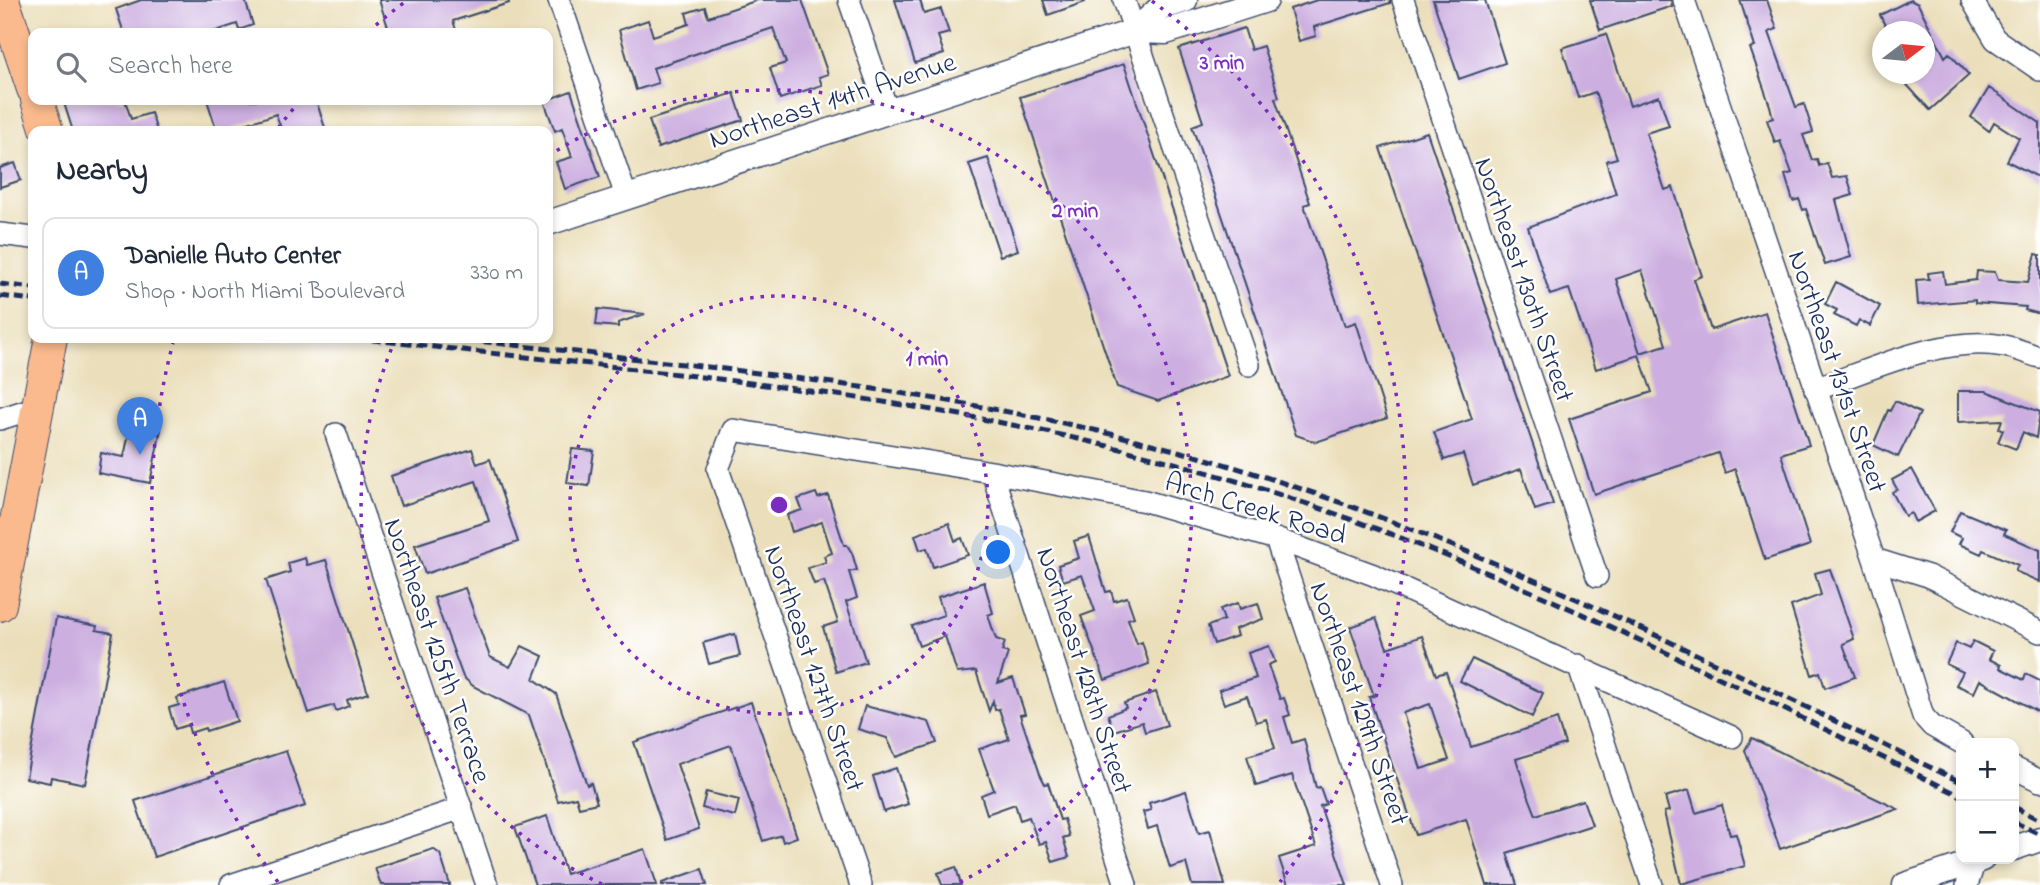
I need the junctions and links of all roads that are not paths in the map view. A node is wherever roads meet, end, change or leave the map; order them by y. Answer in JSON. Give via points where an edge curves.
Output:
{"nodes":[{"id":1,"x":3,"y":0,"type":"edge"},
{"id":2,"x":558,"y":0,"type":"edge"},
{"id":3,"x":849,"y":0,"type":"edge"},
{"id":4,"x":1124,"y":0,"type":"edge"},
{"id":5,"x":1185,"y":0,"type":"edge"},
{"id":6,"x":1266,"y":0,"type":"edge"},
{"id":7,"x":1403,"y":0,"type":"edge"},
{"id":8,"x":1684,"y":0,"type":"edge"},
{"id":9,"x":1972,"y":0,"type":"edge"},
{"id":10,"x":1135,"y":31,"type":"junction"},
{"id":11,"x":2040,"y":70,"type":"edge"},
{"id":12,"x":28,"y":74,"type":"edge"},
{"id":13,"x":39,"y":105,"type":"edge"},
{"id":14,"x":888,"y":112,"type":"junction"},
{"id":15,"x":45,"y":126,"type":"edge"},
{"id":16,"x":626,"y":196,"type":"junction"},
{"id":17,"x":553,"y":221,"type":"edge"},
{"id":18,"x":0,"y":234,"type":"edge"},
{"id":19,"x":28,"y":237,"type":"edge"},
{"id":20,"x":50,"y":343,"type":"edge"},
{"id":21,"x":2040,"y":357,"type":"edge"},
{"id":22,"x":1250,"y":365,"type":"dead end"},
{"id":23,"x":1815,"y":389,"type":"junction"},
{"id":24,"x":37,"y":407,"type":"junction"},
{"id":25,"x":0,"y":419,"type":"edge"},
{"id":26,"x":733,"y":430,"type":"joint"},
{"id":27,"x":336,"y":434,"type":"dead end"},
{"id":28,"x":992,"y":472,"type":"junction"},
{"id":29,"x":1276,"y":539,"type":"junction"},
{"id":30,"x":1874,"y":559,"type":"junction"},
{"id":31,"x":1597,"y":576,"type":"dead end"},
{"id":32,"x":0,"y":605,"type":"edge"},
{"id":33,"x":2040,"y":632,"type":"edge"},
{"id":34,"x":1578,"y":665,"type":"junction"},
{"id":35,"x":1732,"y":737,"type":"dead end"},
{"id":36,"x":1956,"y":740,"type":"edge"},
{"id":37,"x":2019,"y":770,"type":"edge"},
{"id":38,"x":2040,"y":781,"type":"edge"},
{"id":39,"x":462,"y":808,"type":"junction"},
{"id":40,"x":2040,"y":839,"type":"edge"},
{"id":41,"x":2019,"y":846,"type":"edge"},
{"id":42,"x":1966,"y":864,"type":"edge"},
{"id":43,"x":1976,"y":864,"type":"edge"},
{"id":44,"x":231,"y":885,"type":"edge"},
{"id":45,"x":487,"y":885,"type":"edge"},
{"id":46,"x":861,"y":885,"type":"edge"},
{"id":47,"x":1126,"y":885,"type":"edge"},
{"id":48,"x":1392,"y":885,"type":"edge"},
{"id":49,"x":1652,"y":885,"type":"edge"},
{"id":50,"x":1905,"y":885,"type":"edge"},
{"id":51,"x":1967,"y":885,"type":"edge"}],
"edges":[{"from":1,"to":12,"type":"main road"},
{"from":2,"to":16,"type":"street"},
{"from":3,"to":14,"type":"street"},
{"from":4,"to":10,"type":"street"},
{"from":5,"to":10,"type":"street","name":"Northeast 14th Avenue","via":[[1160,8]]},
{"from":6,"to":10,"type":"street","name":"Northeast 14th Avenue","via":[[1166,32]]},
{"from":7,"to":31,"type":"street","name":"Northeast 130th Street"},
{"from":8,"to":23,"type":"street","name":"Northeast 131st Street"},
{"from":9,"to":11,"type":"street","via":[[1995,39]]},
{"from":10,"to":14,"type":"street","name":"Northeast 14th Avenue"},
{"from":10,"to":22,"type":"street"},
{"from":13,"to":15,"type":"main road"},
{"from":14,"to":16,"type":"street","name":"Northeast 14th Avenue"},
{"from":16,"to":17,"type":"street","name":"Northeast 14th Avenue"},
{"from":18,"to":19,"type":"street"},
{"from":20,"to":24,"type":"main road"},
{"from":21,"to":23,"type":"street","via":[[2003,346],[1969,344],[1919,354]]},
{"from":23,"to":30,"type":"street","name":"Northeast 131st Street"},
{"from":24,"to":25,"type":"street"},
{"from":24,"to":32,"type":"main road"},
{"from":26,"to":28,"type":"street","name":"Arch Creek Road"},
{"from":26,"to":46,"type":"street","name":"Northeast 127th Street","via":[[718,470]]},
{"from":27,"to":39,"type":"street","name":"Northeast 125th Terrace"},
{"from":28,"to":29,"type":"street","name":"Arch Creek Road","via":[[1145,501]]},
{"from":28,"to":47,"type":"street","name":"Northeast 128th Street"},
{"from":29,"to":34,"type":"street","name":"Arch Creek Road","via":[[1374,575]]},
{"from":29,"to":48,"type":"street","name":"Northeast 129th Street"},
{"from":30,"to":33,"type":"street","via":[[1928,576]]},
{"from":30,"to":36,"type":"street","name":"Northeast 131st Street","via":[[1923,716]]},
{"from":34,"to":35,"type":"street","name":"Arch Creek Road"},
{"from":34,"to":49,"type":"street"},
{"from":37,"to":38,"type":"street"},
{"from":39,"to":44,"type":"street"},
{"from":39,"to":45,"type":"street","name":"Northeast 125th Terrace"},
{"from":40,"to":41,"type":"street"},
{"from":42,"to":50,"type":"street"},
{"from":43,"to":51,"type":"street"}]}
